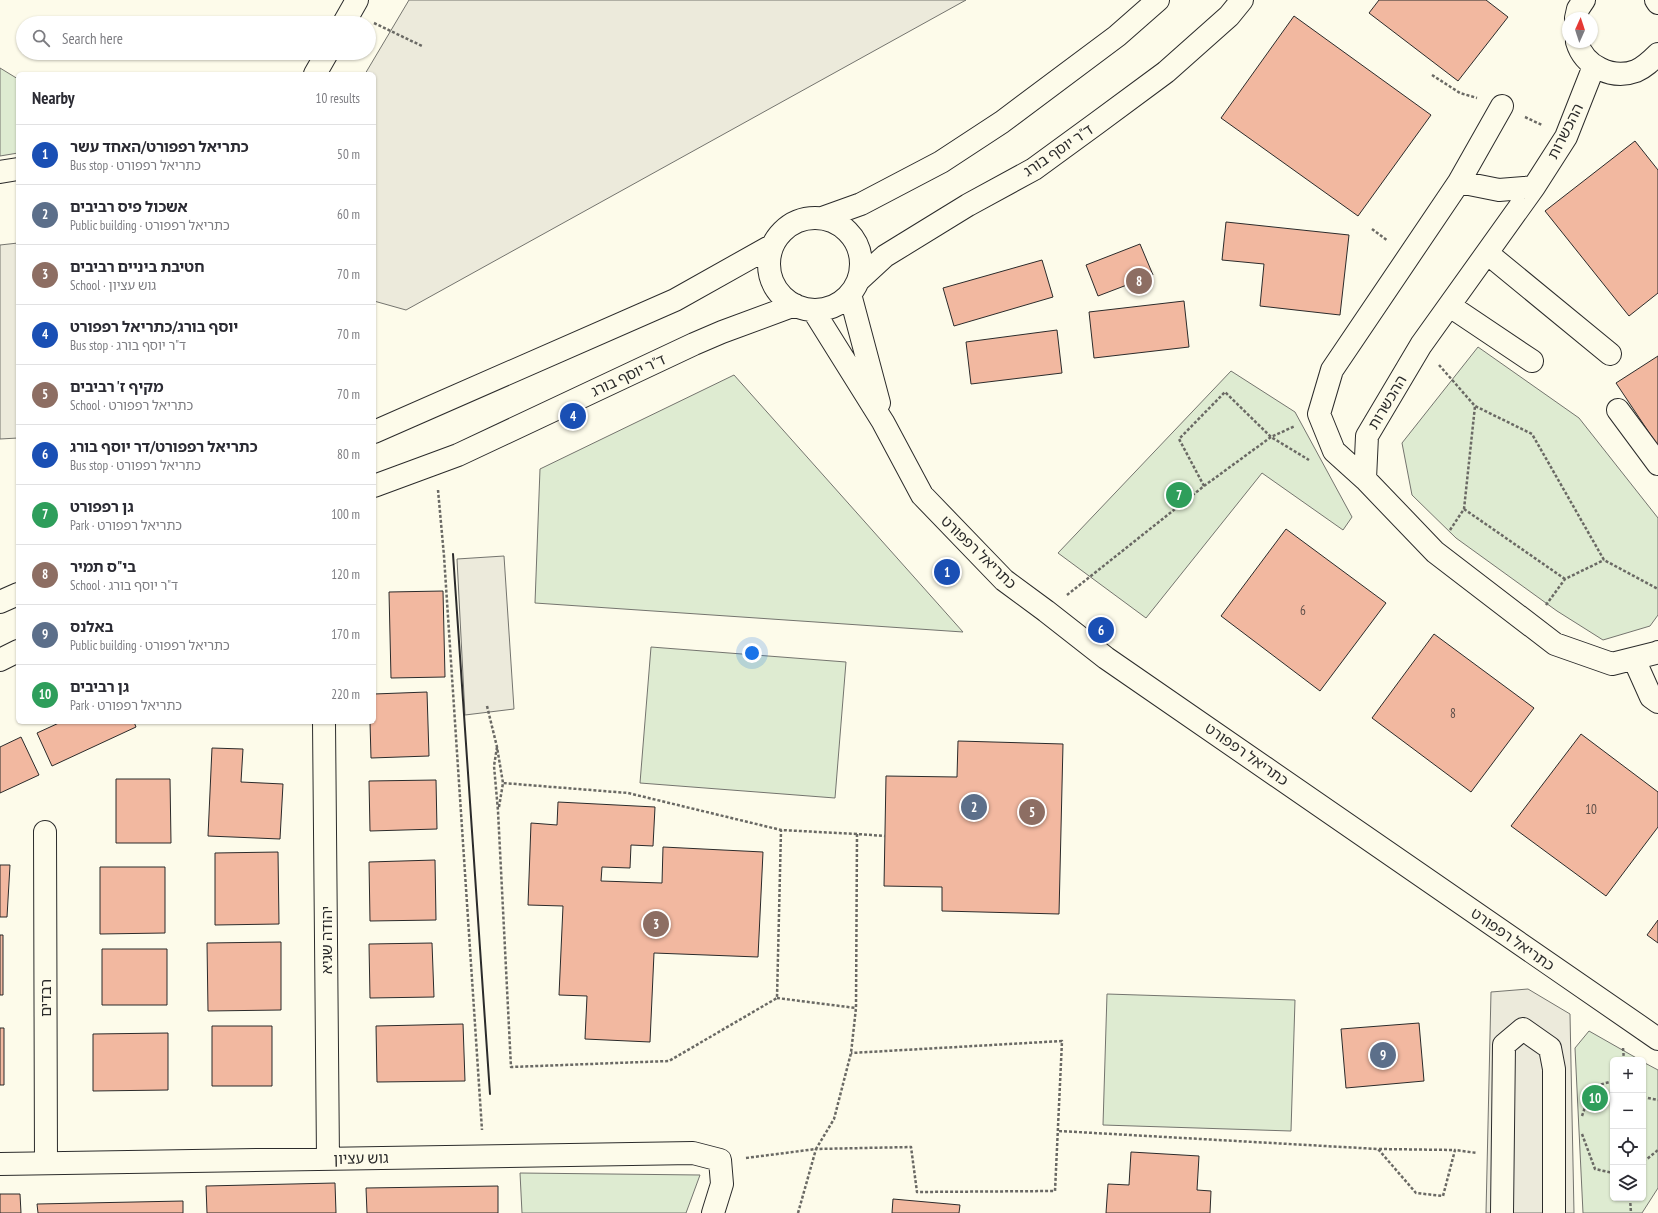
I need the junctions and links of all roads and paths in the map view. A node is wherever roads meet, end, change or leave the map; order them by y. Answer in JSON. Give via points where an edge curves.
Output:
{"nodes":[{"id":1,"x":1158,"y":0,"type":"edge"},
{"id":2,"x":1242,"y":0,"type":"edge"},
{"id":3,"x":1565,"y":0,"type":"edge"},
{"id":4,"x":1584,"y":0,"type":"edge"},
{"id":5,"x":1656,"y":0,"type":"edge"},
{"id":6,"x":1658,"y":3,"type":"edge"},
{"id":7,"x":350,"y":11,"type":"edge"},
{"id":8,"x":1570,"y":12,"type":"edge"},
{"id":9,"x":1577,"y":12,"type":"edge"},
{"id":10,"x":360,"y":16,"type":"edge"},
{"id":11,"x":376,"y":24,"type":"edge"},
{"id":12,"x":422,"y":46,"type":"dead end"},
{"id":13,"x":1580,"y":48,"type":"edge"},
{"id":14,"x":1658,"y":54,"type":"edge"},
{"id":15,"x":323,"y":60,"type":"edge"},
{"id":16,"x":1594,"y":66,"type":"junction"},
{"id":17,"x":316,"y":72,"type":"edge"},
{"id":18,"x":1502,"y":106,"type":"dead end"},
{"id":19,"x":16,"y":169,"type":"edge"},
{"id":20,"x":0,"y":172,"type":"edge"},
{"id":21,"x":1459,"y":182,"type":"junction"},
{"id":22,"x":1534,"y":187,"type":"junction"},
{"id":23,"x":822,"y":218,"type":"junction"},
{"id":24,"x":773,"y":245,"type":"junction"},
{"id":25,"x":1487,"y":253,"type":"junction"},
{"id":26,"x":854,"y":287,"type":"junction"},
{"id":27,"x":1450,"y":306,"type":"junction"},
{"id":28,"x":804,"y":308,"type":"junction"},
{"id":29,"x":1422,"y":345,"type":"junction"},
{"id":30,"x":1610,"y":354,"type":"dead end"},
{"id":31,"x":1532,"y":360,"type":"dead end"},
{"id":32,"x":1475,"y":406,"type":"junction"},
{"id":33,"x":1618,"y":410,"type":"dead end"},
{"id":34,"x":1319,"y":414,"type":"junction"},
{"id":35,"x":883,"y":422,"type":"junction"},
{"id":36,"x":376,"y":431,"type":"edge"},
{"id":37,"x":1271,"y":437,"type":"junction"},
{"id":38,"x":1310,"y":461,"type":"dead end"},
{"id":39,"x":435,"y":463,"type":"junction"},
{"id":40,"x":1658,"y":464,"type":"edge"},
{"id":41,"x":1365,"y":479,"type":"junction"},
{"id":42,"x":376,"y":485,"type":"edge"},
{"id":43,"x":1204,"y":486,"type":"junction"},
{"id":44,"x":1464,"y":509,"type":"junction"},
{"id":45,"x":1435,"y":552,"type":"junction"},
{"id":46,"x":1604,"y":560,"type":"junction"},
{"id":47,"x":1565,"y":579,"type":"junction"},
{"id":48,"x":1658,"y":590,"type":"edge"},
{"id":49,"x":16,"y":595,"type":"edge"},
{"id":50,"x":0,"y":602,"type":"edge"},
{"id":51,"x":1046,"y":611,"type":"junction"},
{"id":52,"x":1532,"y":626,"type":"junction"},
{"id":53,"x":16,"y":652,"type":"edge"},
{"id":54,"x":1658,"y":652,"type":"edge"},
{"id":55,"x":1634,"y":659,"type":"junction"},
{"id":56,"x":0,"y":660,"type":"edge"},
{"id":57,"x":1658,"y":702,"type":"edge"},
{"id":58,"x":487,"y":706,"type":"dead end"},
{"id":59,"x":324,"y":724,"type":"edge"},
{"id":60,"x":497,"y":747,"type":"junction"},
{"id":61,"x":503,"y":783,"type":"junction"},
{"id":62,"x":498,"y":811,"type":"junction"},
{"id":63,"x":781,"y":830,"type":"junction"},
{"id":64,"x":45,"y":832,"type":"dead end"},
{"id":65,"x":857,"y":834,"type":"junction"},
{"id":66,"x":885,"y":836,"type":"dead end"},
{"id":67,"x":777,"y":998,"type":"junction"},
{"id":68,"x":856,"y":1008,"type":"junction"},
{"id":69,"x":1658,"y":1039,"type":"edge"},
{"id":70,"x":851,"y":1053,"type":"junction"},
{"id":71,"x":1610,"y":1082,"type":"edge"},
{"id":72,"x":1646,"y":1098,"type":"edge"},
{"id":73,"x":1658,"y":1100,"type":"edge"},
{"id":74,"x":1581,"y":1120,"type":"dead end"},
{"id":75,"x":1059,"y":1131,"type":"junction"},
{"id":76,"x":1581,"y":1134,"type":"dead end"},
{"id":77,"x":1378,"y":1149,"type":"junction"},
{"id":78,"x":816,"y":1150,"type":"junction"},
{"id":79,"x":1455,"y":1150,"type":"junction"},
{"id":80,"x":1658,"y":1150,"type":"edge"},
{"id":81,"x":1478,"y":1153,"type":"dead end"},
{"id":82,"x":774,"y":1154,"type":"dead end"},
{"id":83,"x":483,"y":1156,"type":"junction"},
{"id":84,"x":328,"y":1159,"type":"junction"},
{"id":85,"x":1646,"y":1159,"type":"edge"},
{"id":86,"x":46,"y":1163,"type":"junction"},
{"id":87,"x":0,"y":1164,"type":"edge"},
{"id":88,"x":1610,"y":1172,"type":"edge"},
{"id":89,"x":1630,"y":1201,"type":"edge"},
{"id":90,"x":713,"y":1213,"type":"edge"},
{"id":91,"x":798,"y":1213,"type":"edge"},
{"id":92,"x":1502,"y":1213,"type":"edge"},
{"id":93,"x":1554,"y":1213,"type":"edge"},
{"id":94,"x":1631,"y":1213,"type":"edge"}],
"edges":[{"from":1,"to":23,"type":"street","via":[[1117,36],[1002,122],[941,162],[861,204]]},
{"from":2,"to":26,"type":"street","name":"ד\"ר יוסף בורג","via":[[1229,16],[1166,72],[1034,169],[968,205],[885,256]]},
{"from":3,"to":8,"type":"street"},
{"from":4,"to":9,"type":"street"},
{"from":5,"to":6,"type":"street"},
{"from":7,"to":10,"type":"path"},
{"from":11,"to":12,"type":"path"},
{"from":13,"to":16,"type":"street","via":[[1585,58]]},
{"from":14,"to":16,"type":"street","via":[[1648,65],[1621,74]]},
{"from":15,"to":17,"type":"street"},
{"from":16,"to":22,"type":"street","name":"ההכשרות","via":[[1566,137]]},
{"from":18,"to":21,"type":"street"},
{"from":19,"to":20,"type":"street"},
{"from":21,"to":22,"type":"street","via":[[1500,190]]},
{"from":21,"to":34,"type":"street","via":[[1332,370]]},
{"from":22,"to":25,"type":"street","name":"ההכשרות"},
{"from":23,"to":24,"type":"street","via":[[807,218],[793,223],[781,232]]},
{"from":23,"to":26,"type":"street","via":[[835,222],[855,240],[860,253],[861,267]]},
{"from":24,"to":28,"type":"street","via":[[769,258],[775,286],[783,297]]},
{"from":24,"to":36,"type":"street","via":[[675,300]]},
{"from":25,"to":27,"type":"street","name":"ההכשרות"},
{"from":25,"to":30,"type":"street"},
{"from":26,"to":28,"type":"street","via":[[840,303],[827,308]]},
{"from":26,"to":35,"type":"street","name":"כתריאל רפפורט"},
{"from":27,"to":29,"type":"street","name":"ההכשרות"},
{"from":27,"to":31,"type":"street"},
{"from":28,"to":35,"type":"street","name":"כתריאל רפפורט"},
{"from":28,"to":39,"type":"street","name":"ד\"ר יוסף בורג","via":[[722,332],[458,455]]},
{"from":29,"to":32,"type":"path"},
{"from":29,"to":41,"type":"street","name":"ההכשרות","via":[[1367,436]]},
{"from":32,"to":44,"type":"path"},
{"from":32,"to":46,"type":"path","via":[[1532,434]]},
{"from":33,"to":40,"type":"street"},
{"from":34,"to":37,"type":"path"},
{"from":34,"to":41,"type":"street","via":[[1334,451]]},
{"from":35,"to":51,"type":"street","name":"כתריאל רפפורט","via":[[922,495],[1004,580]]},
{"from":37,"to":38,"type":"path"},
{"from":37,"to":43,"type":"path"},
{"from":37,"to":43,"type":"path","via":[[1225,392],[1179,439]]},
{"from":39,"to":42,"type":"street","name":"ד\"ר יוסף בורג"},
{"from":39,"to":83,"type":"path","via":[[444,556]]},
{"from":41,"to":45,"type":"street"},
{"from":43,"to":51,"type":"path"},
{"from":44,"to":45,"type":"path"},
{"from":44,"to":47,"type":"path"},
{"from":45,"to":52,"type":"street"},
{"from":46,"to":47,"type":"path"},
{"from":46,"to":48,"type":"path"},
{"from":47,"to":52,"type":"path"},
{"from":49,"to":50,"type":"street"},
{"from":51,"to":69,"type":"street","name":"כתריאל רפפורט","via":[[1106,658]]},
{"from":52,"to":55,"type":"street","via":[[1555,644],[1612,664]]},
{"from":53,"to":56,"type":"street"},
{"from":54,"to":55,"type":"street"},
{"from":55,"to":57,"type":"street","via":[[1651,697]]},
{"from":58,"to":60,"type":"path"},
{"from":59,"to":84,"type":"street","name":"יהודה שגיא"},
{"from":60,"to":61,"type":"path"},
{"from":60,"to":62,"type":"path","via":[[494,766]]},
{"from":61,"to":62,"type":"path"},
{"from":61,"to":63,"type":"path","via":[[628,793]]},
{"from":62,"to":67,"type":"path","via":[[511,1067],[669,1061]]},
{"from":63,"to":65,"type":"path"},
{"from":63,"to":67,"type":"path"},
{"from":64,"to":86,"type":"street","name":"רבדים"},
{"from":65,"to":66,"type":"path"},
{"from":65,"to":68,"type":"path"},
{"from":67,"to":68,"type":"path"},
{"from":68,"to":70,"type":"path"},
{"from":70,"to":75,"type":"path","via":[[1062,1041]]},
{"from":70,"to":78,"type":"path","via":[[834,1119]]},
{"from":71,"to":74,"type":"path","via":[[1592,1087]]},
{"from":72,"to":73,"type":"path"},
{"from":75,"to":77,"type":"path"},
{"from":75,"to":78,"type":"path","via":[[1055,1191],[917,1192],[911,1147]]},
{"from":76,"to":88,"type":"path","via":[[1595,1169]]},
{"from":77,"to":79,"type":"path"},
{"from":77,"to":79,"type":"path","via":[[1416,1193],[1443,1196]]},
{"from":78,"to":82,"type":"path"},
{"from":78,"to":91,"type":"path"},
{"from":79,"to":81,"type":"path"},
{"from":80,"to":85,"type":"path"},
{"from":83,"to":84,"type":"street","name":"גוש עציון"},
{"from":83,"to":90,"type":"street","name":"גוש עציון","via":[[693,1153],[720,1160],[722,1184]]},
{"from":84,"to":86,"type":"street","name":"גוש עציון"},
{"from":86,"to":87,"type":"street","name":"גוש עציון"},
{"from":89,"to":94,"type":"path"},
{"from":92,"to":93,"type":"street","via":[[1504,1045],[1523,1029],[1550,1048],[1554,1069]]}]}
